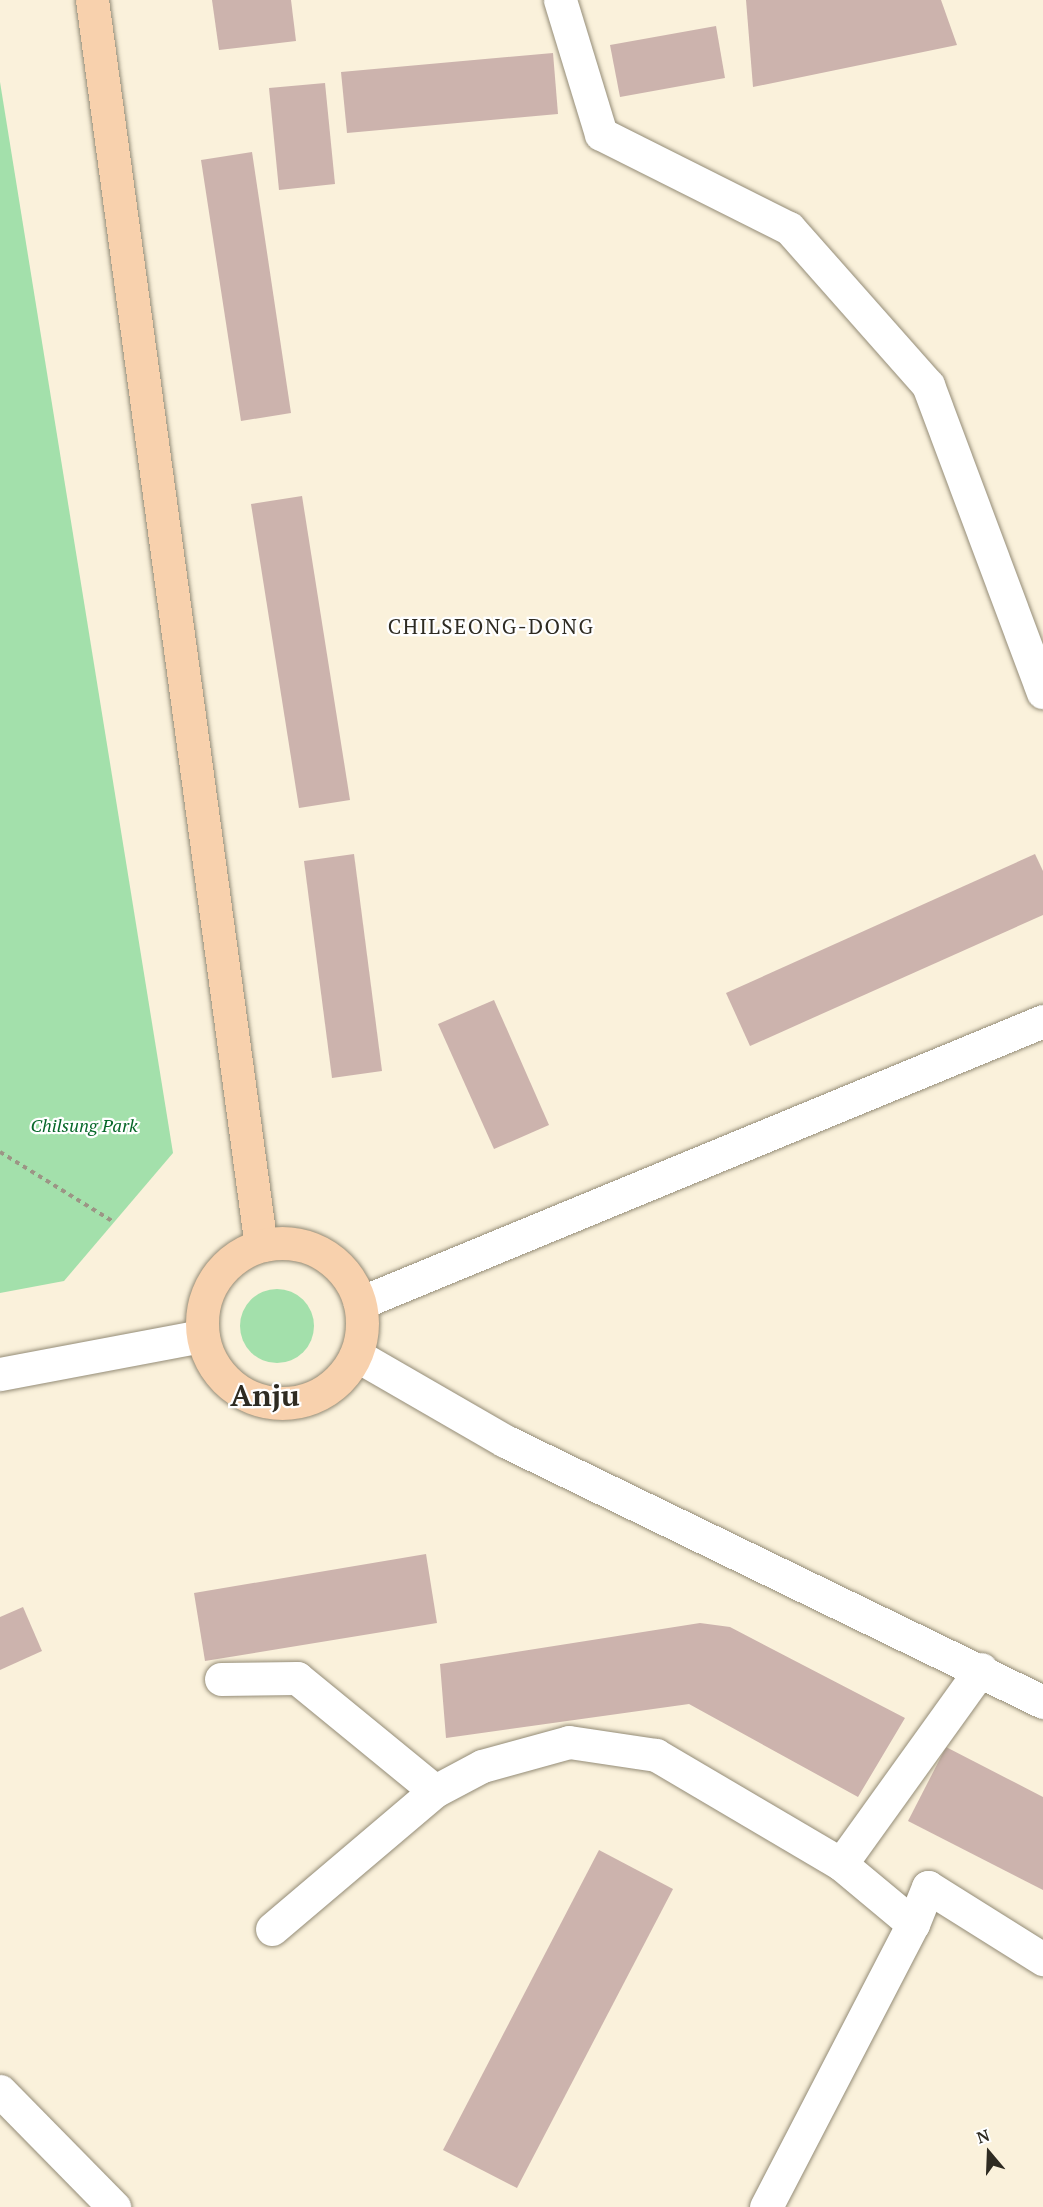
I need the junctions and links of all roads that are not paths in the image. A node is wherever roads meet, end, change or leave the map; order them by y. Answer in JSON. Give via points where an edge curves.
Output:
{"nodes":[{"id":1,"x":92,"y":0,"type":"edge"},
{"id":2,"x":561,"y":0,"type":"edge"},
{"id":3,"x":1043,"y":692,"type":"edge"},
{"id":4,"x":1043,"y":1021,"type":"edge"},
{"id":5,"x":261,"y":1246,"type":"junction"},
{"id":6,"x":360,"y":1303,"type":"junction"},
{"id":7,"x":202,"y":1336,"type":"junction"},
{"id":8,"x":356,"y":1355,"type":"junction"},
{"id":9,"x":0,"y":1374,"type":"edge"},
{"id":10,"x":981,"y":1669,"type":"junction"},
{"id":11,"x":221,"y":1679,"type":"dead end"},
{"id":12,"x":1043,"y":1702,"type":"edge"},
{"id":13,"x":435,"y":1791,"type":"junction"},
{"id":14,"x":841,"y":1864,"type":"junction"},
{"id":15,"x":914,"y":1924,"type":"junction"},
{"id":16,"x":272,"y":1929,"type":"dead end"},
{"id":17,"x":1043,"y":1959,"type":"edge"},
{"id":18,"x":0,"y":2091,"type":"edge"},
{"id":19,"x":114,"y":2207,"type":"edge"},
{"id":20,"x":766,"y":2207,"type":"edge"}],
"edges":[{"from":1,"to":5,"type":"main road"},
{"from":2,"to":3,"type":"street","via":[[601,134],[789,228],[928,385]]},
{"from":4,"to":6,"type":"street"},
{"from":5,"to":6,"type":"main road","via":[[287,1243],[318,1252],[350,1279]]},
{"from":5,"to":7,"type":"main road","via":[[239,1256],[209,1291]]},
{"from":6,"to":8,"type":"main road","via":[[363,1330]]},
{"from":7,"to":8,"type":"main road","via":[[211,1361],[228,1382],[273,1403],[321,1394],[342,1378]]},
{"from":7,"to":9,"type":"street"},
{"from":8,"to":10,"type":"street","via":[[505,1441]]},
{"from":10,"to":12,"type":"street"},
{"from":10,"to":14,"type":"street"},
{"from":11,"to":13,"type":"street","via":[[297,1678]]},
{"from":13,"to":14,"type":"street","via":[[515,1754],[569,1742],[605,1743],[656,1755]]},
{"from":13,"to":16,"type":"street"},
{"from":14,"to":15,"type":"street"},
{"from":15,"to":17,"type":"street","via":[[928,1887]]},
{"from":15,"to":20,"type":"street"},
{"from":18,"to":19,"type":"street"}]}
